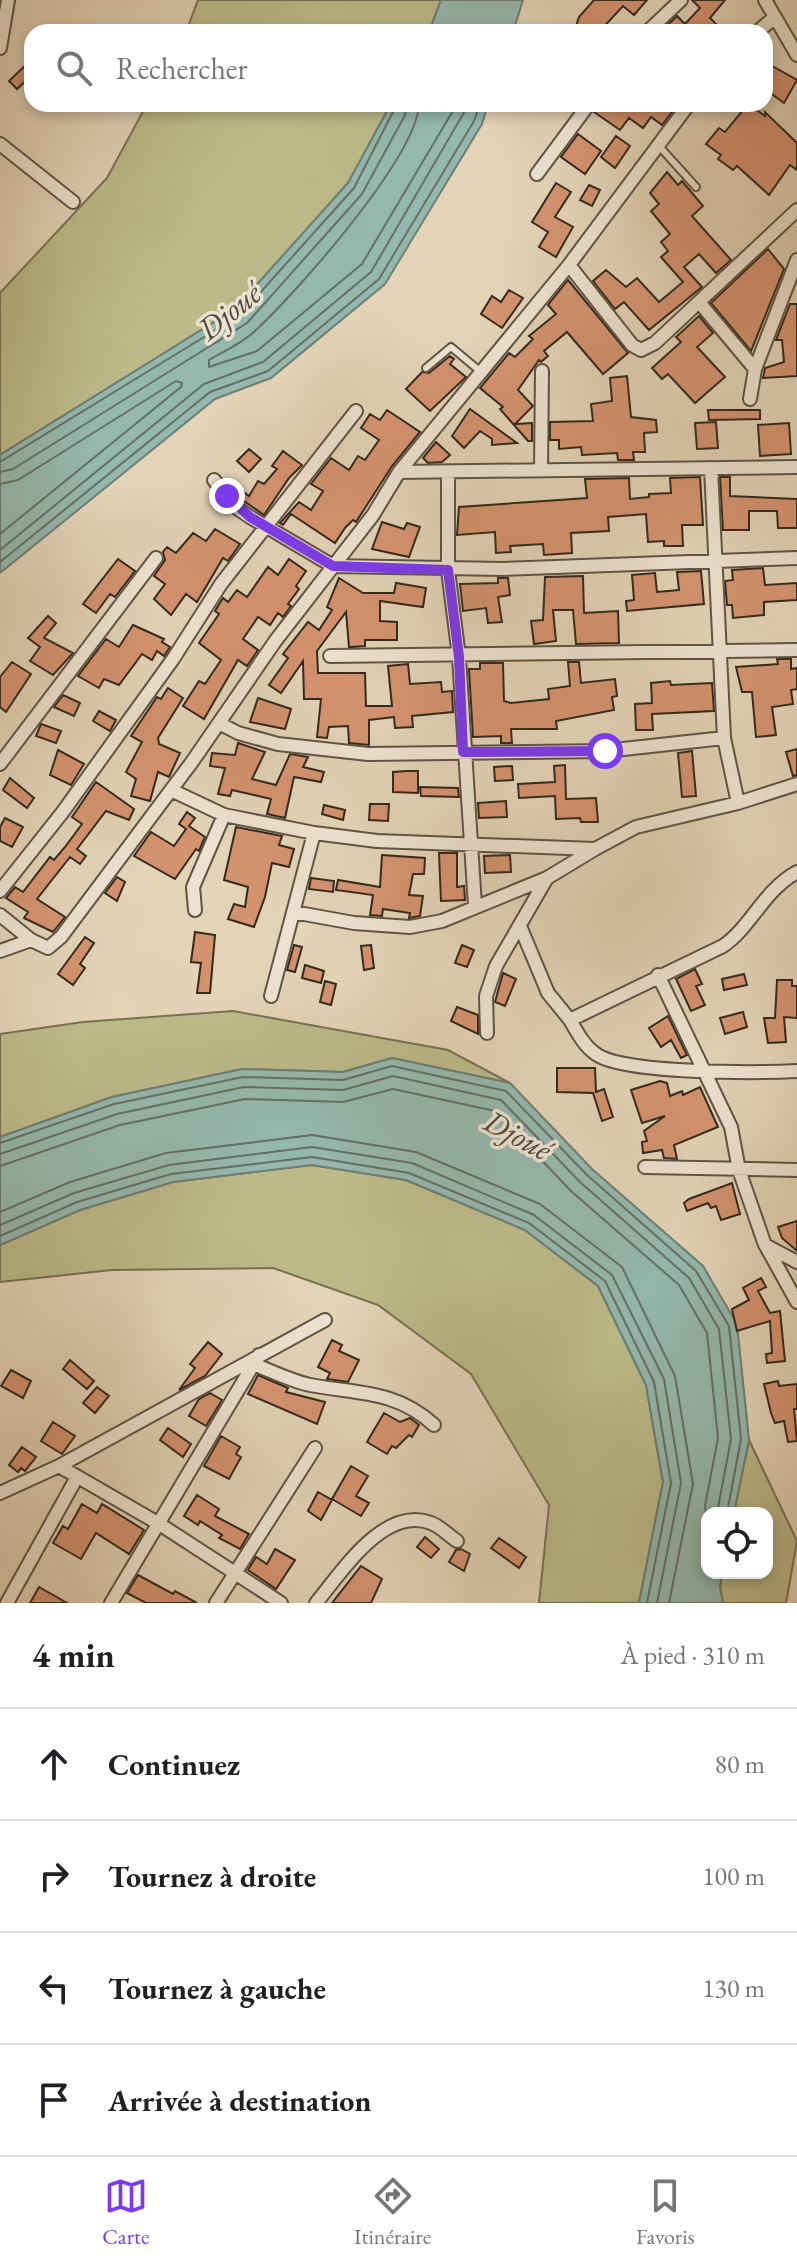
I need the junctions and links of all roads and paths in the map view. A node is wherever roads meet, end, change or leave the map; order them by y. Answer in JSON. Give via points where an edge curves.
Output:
{"nodes":[{"id":1,"x":8,"y":0,"type":"edge"},
{"id":2,"x":681,"y":0,"type":"edge"},
{"id":3,"x":765,"y":0,"type":"edge"},
{"id":4,"x":774,"y":18,"type":"junction"},
{"id":5,"x":656,"y":24,"type":"edge"},
{"id":6,"x":767,"y":24,"type":"edge"},
{"id":7,"x":0,"y":48,"type":"edge"},
{"id":8,"x":797,"y":55,"type":"edge"},
{"id":9,"x":583,"y":112,"type":"edge"},
{"id":10,"x":683,"y":112,"type":"edge"},
{"id":11,"x":0,"y":144,"type":"edge"},
{"id":12,"x":658,"y":145,"type":"junction"},
{"id":13,"x":537,"y":174,"type":"dead end"},
{"id":14,"x":696,"y":187,"type":"dead end"},
{"id":15,"x":73,"y":202,"type":"dead end"},
{"id":16,"x":797,"y":210,"type":"edge"},
{"id":17,"x":797,"y":260,"type":"edge"},
{"id":18,"x":569,"y":265,"type":"junction"},
{"id":19,"x":699,"y":302,"type":"junction"},
{"id":20,"x":426,"y":368,"type":"dead end"},
{"id":21,"x":755,"y":369,"type":"junction"},
{"id":22,"x":542,"y":371,"type":"dead end"},
{"id":23,"x":481,"y":372,"type":"junction"},
{"id":24,"x":750,"y":399,"type":"dead end"},
{"id":25,"x":356,"y":411,"type":"dead end"},
{"id":26,"x":797,"y":467,"type":"edge"},
{"id":27,"x":711,"y":468,"type":"junction"},
{"id":28,"x":541,"y":470,"type":"junction"},
{"id":29,"x":399,"y":472,"type":"junction"},
{"id":30,"x":448,"y":472,"type":"junction"},
{"id":31,"x":214,"y":480,"type":"dead end"},
{"id":32,"x":265,"y":526,"type":"junction"},
{"id":33,"x":156,"y":558,"type":"dead end"},
{"id":34,"x":797,"y":558,"type":"edge"},
{"id":35,"x":714,"y":561,"type":"junction"},
{"id":36,"x":333,"y":566,"type":"junction"},
{"id":37,"x":448,"y":570,"type":"junction"},
{"id":38,"x":797,"y":650,"type":"edge"},
{"id":39,"x":721,"y":653,"type":"junction"},
{"id":40,"x":330,"y":656,"type":"dead end"},
{"id":41,"x":459,"y":657,"type":"junction"},
{"id":42,"x":219,"y":723,"type":"junction"},
{"id":43,"x":724,"y":738,"type":"junction"},
{"id":44,"x":463,"y":752,"type":"junction"},
{"id":45,"x":0,"y":764,"type":"edge"},
{"id":46,"x":797,"y":784,"type":"edge"},
{"id":47,"x":171,"y":790,"type":"junction"},
{"id":48,"x":738,"y":803,"type":"junction"},
{"id":49,"x":224,"y":815,"type":"junction"},
{"id":50,"x":314,"y":833,"type":"junction"},
{"id":51,"x":469,"y":844,"type":"junction"},
{"id":52,"x":595,"y":849,"type":"junction"},
{"id":53,"x":797,"y":872,"type":"edge"},
{"id":54,"x":547,"y":878,"type":"junction"},
{"id":55,"x":0,"y":891,"type":"edge"},
{"id":56,"x":475,"y":906,"type":"junction"},
{"id":57,"x":195,"y":910,"type":"dead end"},
{"id":58,"x":293,"y":912,"type":"junction"},
{"id":59,"x":0,"y":915,"type":"edge"},
{"id":60,"x":520,"y":926,"type":"junction"},
{"id":61,"x":31,"y":940,"type":"junction"},
{"id":62,"x":0,"y":951,"type":"edge"},
{"id":63,"x":658,"y":975,"type":"junction"},
{"id":64,"x":271,"y":996,"type":"dead end"},
{"id":65,"x":570,"y":1020,"type":"junction"},
{"id":66,"x":487,"y":1033,"type":"dead end"},
{"id":67,"x":705,"y":1069,"type":"junction"},
{"id":68,"x":797,"y":1071,"type":"edge"},
{"id":69,"x":645,"y":1167,"type":"dead end"},
{"id":70,"x":739,"y":1170,"type":"junction"},
{"id":71,"x":797,"y":1170,"type":"edge"},
{"id":72,"x":765,"y":1245,"type":"junction"},
{"id":73,"x":797,"y":1262,"type":"edge"},
{"id":74,"x":797,"y":1302,"type":"edge"},
{"id":75,"x":325,"y":1320,"type":"dead end"},
{"id":76,"x":258,"y":1360,"type":"junction"},
{"id":77,"x":434,"y":1425,"type":"dead end"},
{"id":78,"x":315,"y":1448,"type":"dead end"},
{"id":79,"x":59,"y":1466,"type":"junction"},
{"id":80,"x":77,"y":1477,"type":"junction"},
{"id":81,"x":0,"y":1493,"type":"edge"},
{"id":82,"x":161,"y":1525,"type":"junction"},
{"id":83,"x":457,"y":1541,"type":"dead end"},
{"id":84,"x":235,"y":1575,"type":"junction"},
{"id":85,"x":7,"y":1603,"type":"edge"},
{"id":86,"x":111,"y":1603,"type":"edge"},
{"id":87,"x":216,"y":1603,"type":"edge"},
{"id":88,"x":281,"y":1603,"type":"edge"},
{"id":89,"x":316,"y":1603,"type":"edge"}],
"edges":[{"from":1,"to":7,"type":"street"},
{"from":2,"to":5,"type":"street"},
{"from":3,"to":4,"type":"street"},
{"from":4,"to":6,"type":"street"},
{"from":4,"to":8,"type":"street"},
{"from":9,"to":13,"type":"street"},
{"from":10,"to":12,"type":"street"},
{"from":11,"to":15,"type":"street"},
{"from":12,"to":14,"type":"lane"},
{"from":12,"to":18,"type":"street"},
{"from":16,"to":19,"type":"street"},
{"from":17,"to":21,"type":"street"},
{"from":18,"to":19,"type":"street","via":[[636,349],[655,343]]},
{"from":18,"to":23,"type":"street"},
{"from":19,"to":21,"type":"street"},
{"from":20,"to":23,"type":"lane","via":[[451,347]]},
{"from":21,"to":24,"type":"street"},
{"from":22,"to":28,"type":"street"},
{"from":23,"to":29,"type":"street"},
{"from":25,"to":32,"type":"street"},
{"from":26,"to":27,"type":"street"},
{"from":27,"to":28,"type":"street"},
{"from":27,"to":35,"type":"street"},
{"from":28,"to":30,"type":"street"},
{"from":29,"to":30,"type":"street"},
{"from":29,"to":36,"type":"street"},
{"from":30,"to":37,"type":"street"},
{"from":31,"to":32,"type":"street","via":[[234,506]]},
{"from":32,"to":36,"type":"street"},
{"from":32,"to":55,"type":"street","via":[[62,813]]},
{"from":33,"to":45,"type":"street"},
{"from":34,"to":35,"type":"street"},
{"from":35,"to":37,"type":"street"},
{"from":35,"to":39,"type":"street"},
{"from":36,"to":37,"type":"street"},
{"from":36,"to":42,"type":"street"},
{"from":37,"to":41,"type":"street"},
{"from":38,"to":39,"type":"street"},
{"from":39,"to":41,"type":"street"},
{"from":39,"to":43,"type":"street"},
{"from":40,"to":41,"type":"street"},
{"from":41,"to":44,"type":"street"},
{"from":42,"to":44,"type":"street","via":[[256,739],[333,752]]},
{"from":42,"to":47,"type":"street"},
{"from":43,"to":44,"type":"street","via":[[605,751]]},
{"from":43,"to":48,"type":"street"},
{"from":44,"to":51,"type":"street"},
{"from":46,"to":48,"type":"street"},
{"from":47,"to":49,"type":"street"},
{"from":47,"to":61,"type":"street","via":[[61,937],[48,948]]},
{"from":48,"to":52,"type":"street","via":[[636,827]]},
{"from":49,"to":50,"type":"street"},
{"from":49,"to":57,"type":"street","via":[[193,887]]},
{"from":50,"to":51,"type":"street"},
{"from":50,"to":58,"type":"street"},
{"from":51,"to":52,"type":"street"},
{"from":51,"to":56,"type":"street"},
{"from":52,"to":54,"type":"street"},
{"from":53,"to":63,"type":"street","via":[[755,909],[730,942]]},
{"from":54,"to":56,"type":"street"},
{"from":54,"to":60,"type":"street"},
{"from":56,"to":58,"type":"street","via":[[442,921],[410,927]]},
{"from":58,"to":64,"type":"street"},
{"from":59,"to":61,"type":"street"},
{"from":60,"to":65,"type":"street","via":[[548,993]]},
{"from":60,"to":66,"type":"street","via":[[496,966],[486,996]]},
{"from":61,"to":62,"type":"street"},
{"from":63,"to":65,"type":"street"},
{"from":63,"to":67,"type":"street"},
{"from":65,"to":67,"type":"street","via":[[584,1043],[609,1061]]},
{"from":67,"to":68,"type":"street"},
{"from":67,"to":70,"type":"street","via":[[731,1127]]},
{"from":69,"to":70,"type":"street"},
{"from":70,"to":71,"type":"street"},
{"from":70,"to":72,"type":"street"},
{"from":72,"to":73,"type":"street"},
{"from":72,"to":74,"type":"street"},
{"from":75,"to":76,"type":"street"},
{"from":76,"to":77,"type":"street","via":[[305,1384],[393,1397]]},
{"from":76,"to":79,"type":"street"},
{"from":76,"to":82,"type":"street"},
{"from":78,"to":84,"type":"street"},
{"from":79,"to":80,"type":"street"},
{"from":79,"to":81,"type":"street"},
{"from":80,"to":82,"type":"street"},
{"from":80,"to":85,"type":"street"},
{"from":82,"to":84,"type":"street"},
{"from":82,"to":86,"type":"street"},
{"from":83,"to":89,"type":"street","via":[[431,1523],[407,1520],[368,1540]]},
{"from":84,"to":87,"type":"street"},
{"from":84,"to":88,"type":"street"}]}
